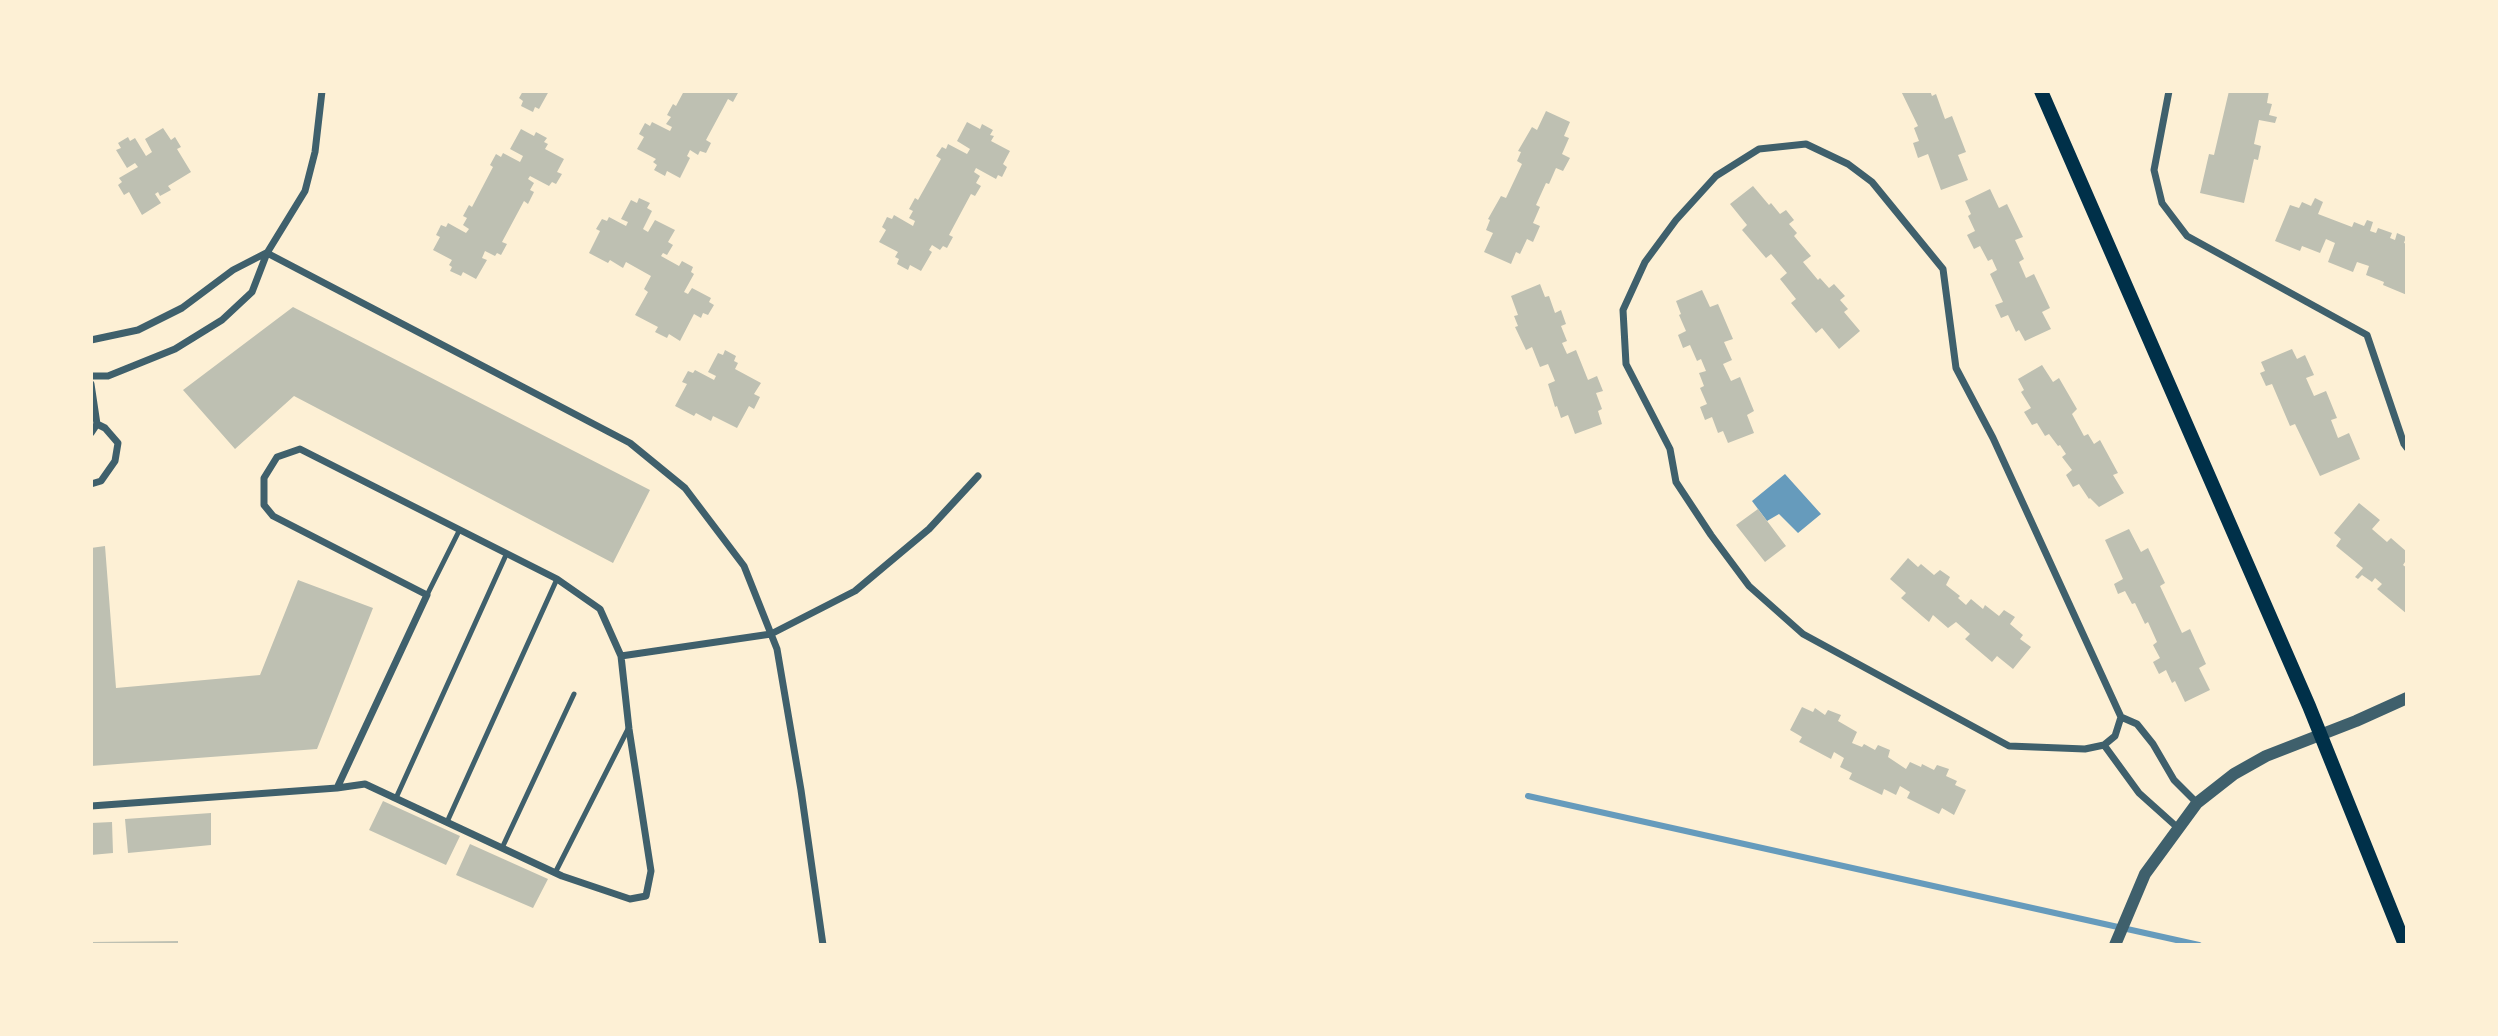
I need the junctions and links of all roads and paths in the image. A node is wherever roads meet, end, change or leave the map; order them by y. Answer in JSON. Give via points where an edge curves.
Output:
{"nodes":[{"id":1,"x":323,"y":91,"type":"edge"},
{"id":2,"x":2041,"y":91,"type":"edge"},
{"id":3,"x":2169,"y":91,"type":"edge"},
{"id":4,"x":267,"y":253,"type":"junction"},
{"id":5,"x":91,"y":340,"type":"edge"},
{"id":6,"x":91,"y":376,"type":"edge"},
{"id":7,"x":91,"y":384,"type":"edge"},
{"id":8,"x":97,"y":424,"type":"junction"},
{"id":9,"x":91,"y":433,"type":"edge"},
{"id":10,"x":2407,"y":448,"type":"edge"},
{"id":11,"x":978,"y":476,"type":"dead end"},
{"id":12,"x":91,"y":484,"type":"edge"},
{"id":13,"x":459,"y":531,"type":"junction"},
{"id":14,"x":506,"y":555,"type":"junction"},
{"id":15,"x":557,"y":579,"type":"junction"},
{"id":16,"x":427,"y":595,"type":"junction"},
{"id":17,"x":771,"y":634,"type":"junction"},
{"id":18,"x":621,"y":656,"type":"junction"},
{"id":19,"x":574,"y":694,"type":"dead end"},
{"id":20,"x":2407,"y":698,"type":"edge"},
{"id":21,"x":2121,"y":717,"type":"junction"},
{"id":22,"x":629,"y":729,"type":"junction"},
{"id":23,"x":2320,"y":733,"type":"junction"},
{"id":24,"x":2104,"y":745,"type":"junction"},
{"id":25,"x":337,"y":788,"type":"junction"},
{"id":26,"x":396,"y":798,"type":"junction"},
{"id":27,"x":2197,"y":803,"type":"junction"},
{"id":28,"x":91,"y":806,"type":"edge"},
{"id":29,"x":447,"y":822,"type":"junction"},
{"id":30,"x":2178,"y":828,"type":"junction"},
{"id":31,"x":502,"y":848,"type":"junction"},
{"id":32,"x":555,"y":873,"type":"junction"},
{"id":33,"x":822,"y":945,"type":"edge"},
{"id":34,"x":2115,"y":945,"type":"edge"},
{"id":35,"x":2405,"y":945,"type":"edge"}],
"edges":[{"from":1,"to":4,"type":"street","via":[[305,191]]},
{"from":2,"to":23,"type":"main road"},
{"from":3,"to":10,"type":"street","via":[[2154,170],[2162,203],[2187,236],[2367,335]]},
{"from":4,"to":5,"type":"street","via":[[138,330]]},
{"from":4,"to":6,"type":"street","via":[[252,292],[222,320],[175,349],[108,376]]},
{"from":4,"to":17,"type":"street","via":[[630,443],[685,488],[744,566]]},
{"from":7,"to":8,"type":"street"},
{"from":8,"to":9,"type":"street"},
{"from":8,"to":12,"type":"street","via":[[118,443],[115,461],[101,481]]},
{"from":11,"to":17,"type":"street","via":[[929,529],[855,592]]},
{"from":13,"to":14,"type":"street"},
{"from":13,"to":16,"type":"lane"},
{"from":13,"to":16,"type":"street","via":[[300,449],[277,457],[264,478],[264,505],[273,516]]},
{"from":14,"to":15,"type":"street"},
{"from":14,"to":26,"type":"lane"},
{"from":15,"to":18,"type":"street","via":[[600,609]]},
{"from":15,"to":29,"type":"lane"},
{"from":16,"to":25,"type":"street"},
{"from":17,"to":18,"type":"street"},
{"from":17,"to":33,"type":"street","via":[[802,790]]},
{"from":18,"to":22,"type":"street"},
{"from":19,"to":31,"type":"lane"},
{"from":20,"to":23,"type":"street"},
{"from":21,"to":24,"type":"street","via":[[2115,736]]},
{"from":21,"to":24,"type":"street","via":[[1993,438],[1956,368],[1943,269],[1871,183],[1848,164],[1806,145],[1759,149],[1716,176],[1645,262],[1623,310],[1626,364],[1670,449],[1676,482],[1710,535],[1749,586],[1803,634],[2009,746],[2085,749]]},
{"from":21,"to":27,"type":"street","via":[[2137,724],[2174,780]]},
{"from":22,"to":32,"type":"lane"},
{"from":22,"to":32,"type":"street","via":[[651,871],[646,896],[629,899]]},
{"from":23,"to":27,"type":"street","via":[[2234,774]]},
{"from":23,"to":35,"type":"main road"},
{"from":24,"to":30,"type":"street","via":[[2139,793]]},
{"from":25,"to":26,"type":"street","via":[[365,784]]},
{"from":25,"to":28,"type":"street"},
{"from":26,"to":29,"type":"street"},
{"from":27,"to":30,"type":"street"},
{"from":29,"to":31,"type":"street"},
{"from":30,"to":34,"type":"street","via":[[2146,874]]},
{"from":31,"to":32,"type":"street"}]}
